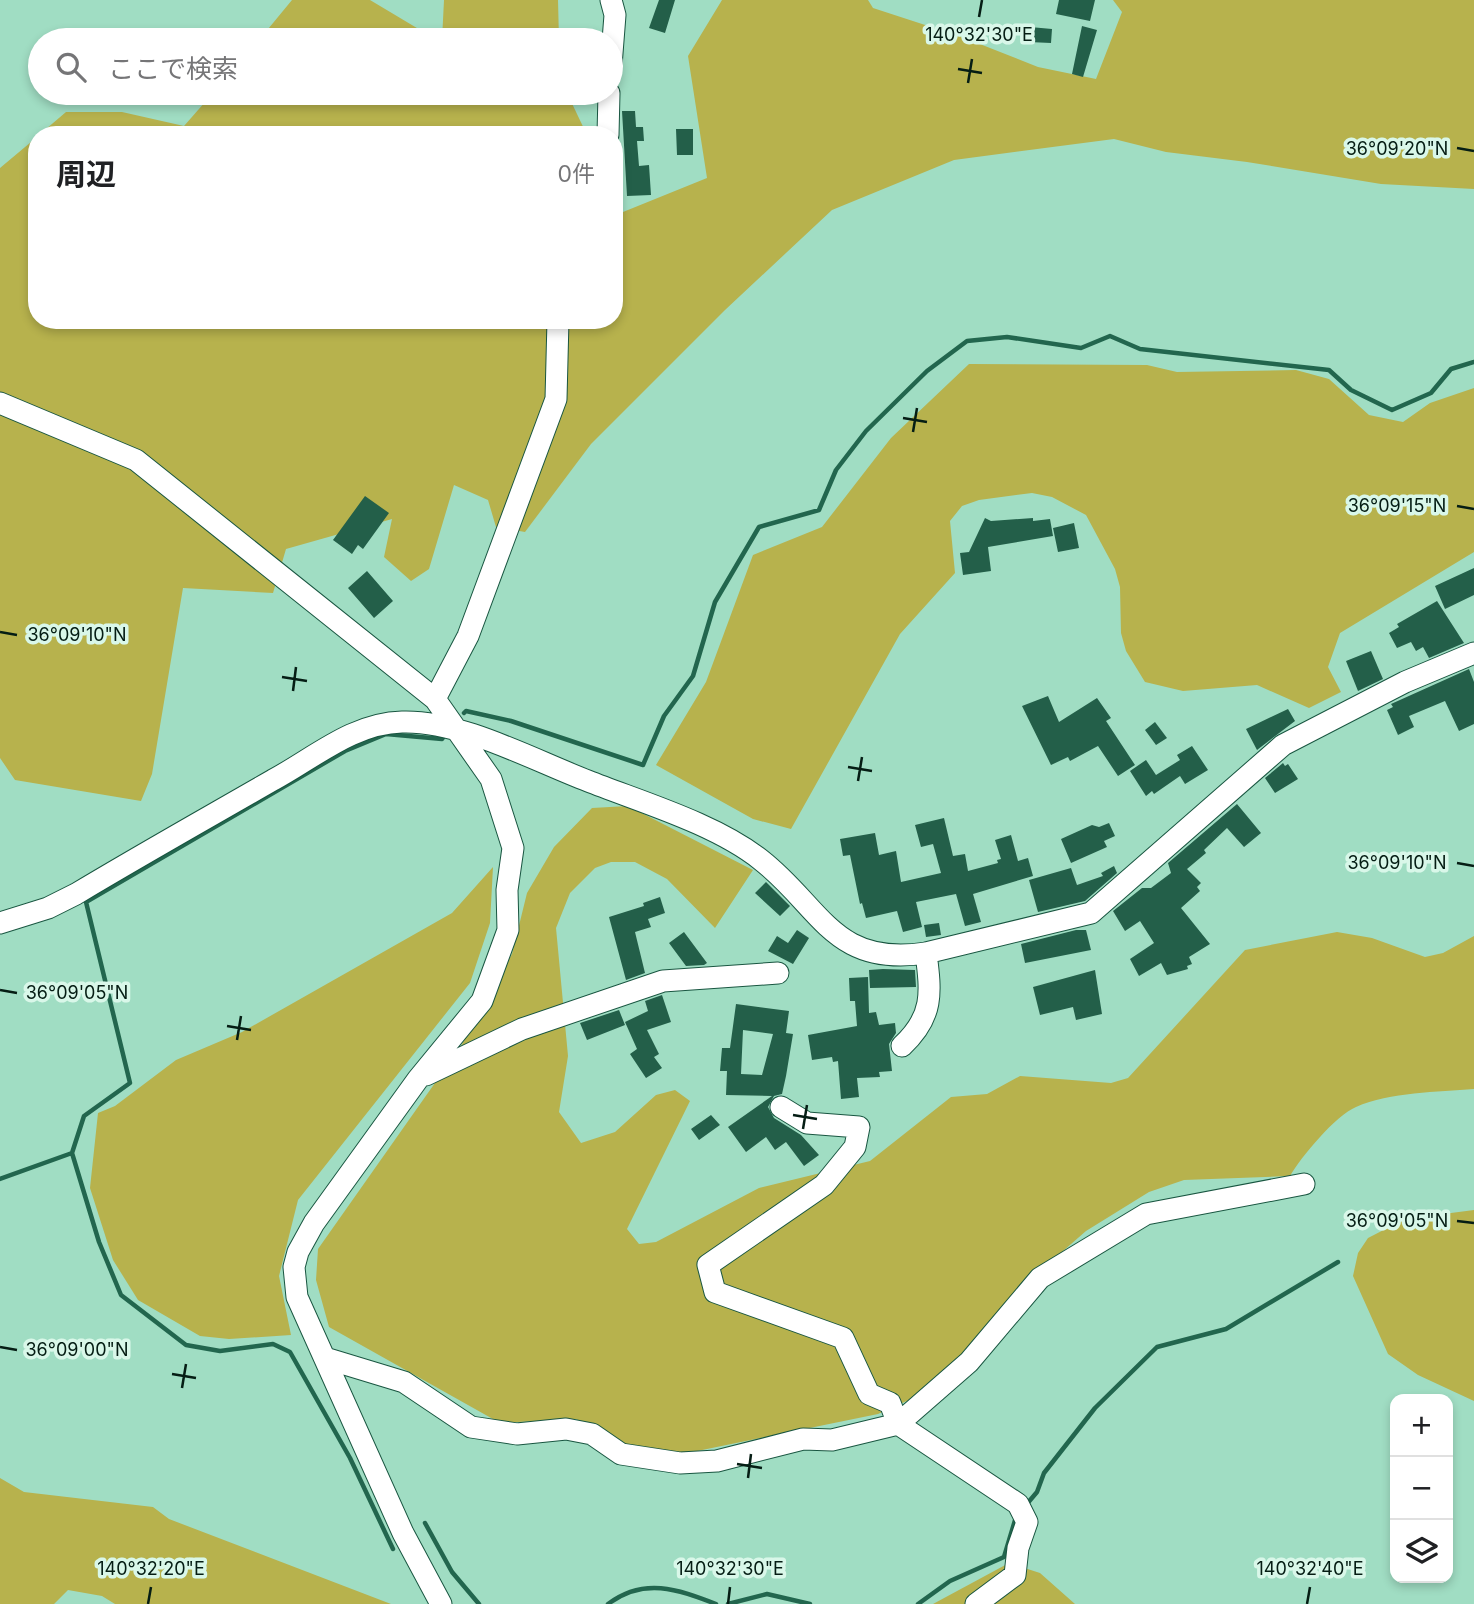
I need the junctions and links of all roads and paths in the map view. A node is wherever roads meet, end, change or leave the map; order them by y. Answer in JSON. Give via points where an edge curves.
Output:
{"nodes":[{"id":1,"x":611,"y":0,"type":"edge"},
{"id":2,"x":614,"y":28,"type":"edge"},
{"id":3,"x":609,"y":105,"type":"edge"},
{"id":4,"x":608,"y":126,"type":"edge"},
{"id":5,"x":558,"y":329,"type":"edge"},
{"id":6,"x":0,"y":403,"type":"edge"},
{"id":7,"x":1474,"y":653,"type":"edge"},
{"id":8,"x":435,"y":699,"type":"junction"},
{"id":9,"x":460,"y":731,"type":"junction"},
{"id":10,"x":0,"y":923,"type":"edge"},
{"id":11,"x":926,"y":953,"type":"junction"},
{"id":12,"x":778,"y":973,"type":"dead end"},
{"id":13,"x":902,"y":1046,"type":"dead end"},
{"id":14,"x":418,"y":1079,"type":"junction"},
{"id":15,"x":781,"y":1107,"type":"dead end"},
{"id":16,"x":1304,"y":1184,"type":"dead end"},
{"id":17,"x":325,"y":1358,"type":"junction"},
{"id":18,"x":898,"y":1424,"type":"junction"},
{"id":19,"x":441,"y":1604,"type":"edge"},
{"id":20,"x":976,"y":1604,"type":"edge"}],
"edges":[{"from":1,"to":2,"type":"street"},
{"from":3,"to":4,"type":"street"},
{"from":5,"to":8,"type":"street","via":[[556,399],[467,636]]},
{"from":6,"to":8,"type":"street","via":[[136,460]]},
{"from":7,"to":11,"type":"street","via":[[1405,682],[1283,745],[1091,913]]},
{"from":8,"to":9,"type":"street"},
{"from":9,"to":10,"type":"street","via":[[405,721],[344,736],[307,762],[76,894]]},
{"from":9,"to":11,"type":"street","via":[[702,826],[760,859],[838,938],[869,952]]},
{"from":9,"to":14,"type":"street","via":[[491,779],[513,848],[508,930],[482,1001]]},
{"from":11,"to":13,"type":"street","via":[[931,993],[925,1016]]},
{"from":12,"to":14,"type":"street","via":[[663,981],[522,1029]]},
{"from":14,"to":17,"type":"street","via":[[298,1252],[294,1268],[297,1297]]},
{"from":15,"to":18,"type":"street","via":[[807,1124],[859,1127],[855,1147],[824,1185],[708,1265],[715,1292],[843,1338],[869,1394],[890,1403]]},
{"from":16,"to":18,"type":"street","via":[[1146,1214],[1040,1278],[969,1362]]},
{"from":17,"to":18,"type":"street","via":[[404,1382],[471,1427],[517,1434],[566,1429],[592,1434],[621,1454],[680,1463],[717,1461],[803,1439],[832,1440]]},
{"from":17,"to":19,"type":"street","via":[[403,1533]]},
{"from":18,"to":20,"type":"street","via":[[1018,1504],[1027,1522],[1018,1548],[1016,1575]]}]}
